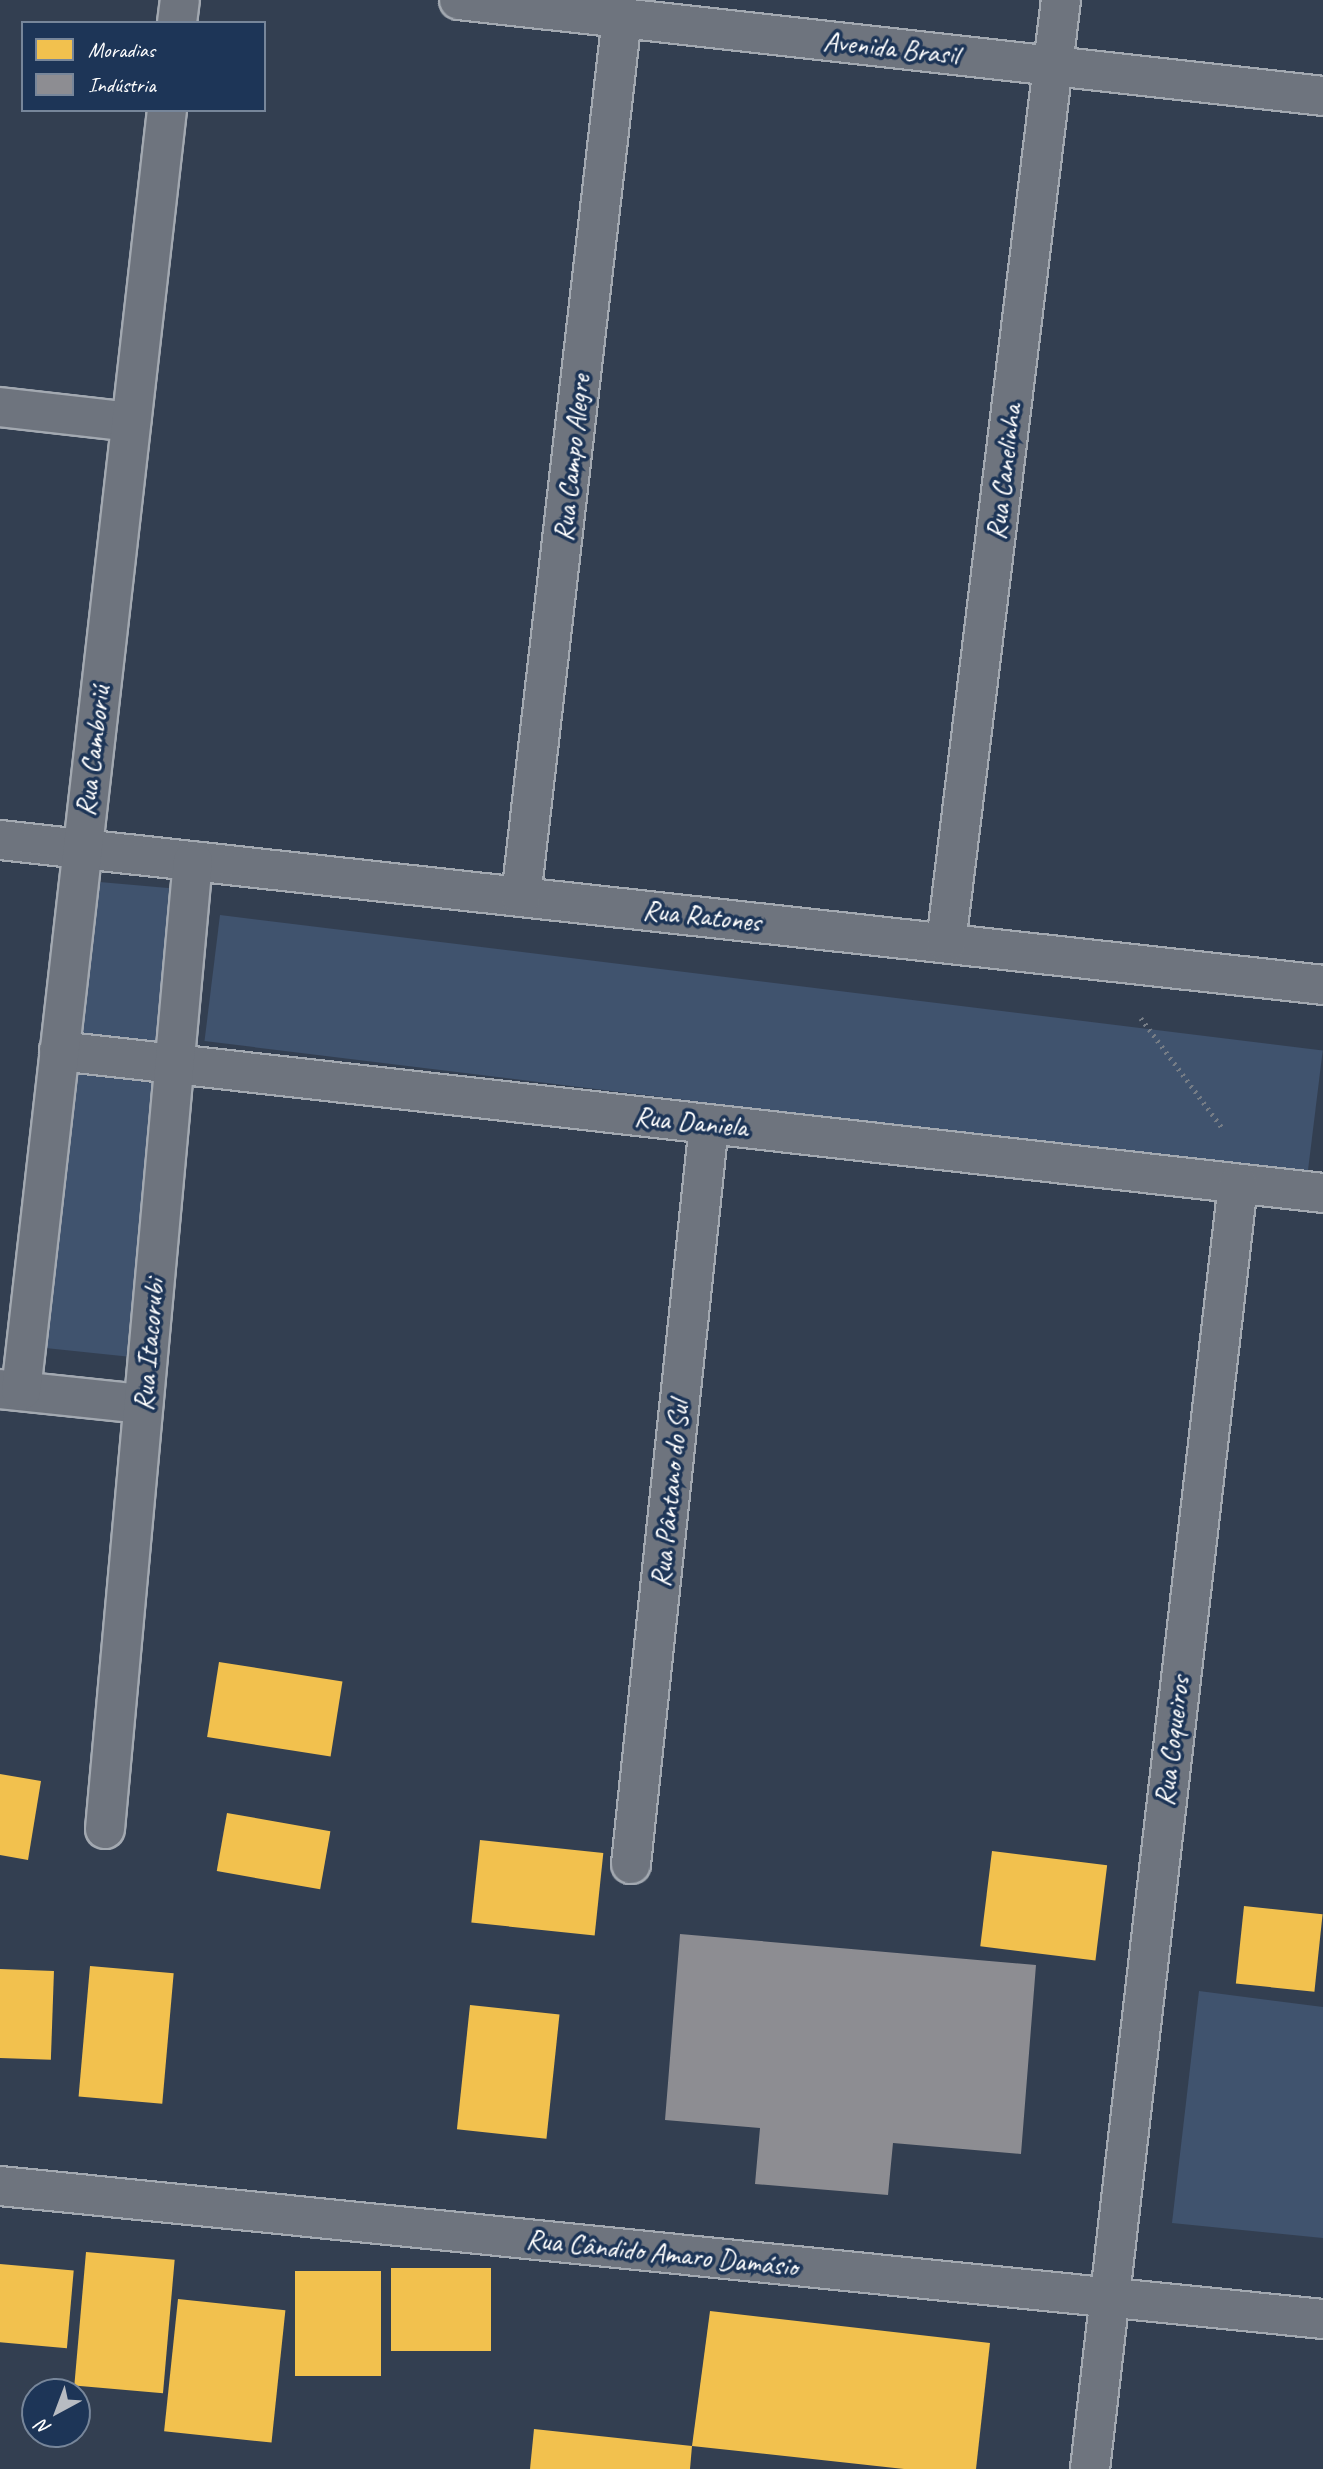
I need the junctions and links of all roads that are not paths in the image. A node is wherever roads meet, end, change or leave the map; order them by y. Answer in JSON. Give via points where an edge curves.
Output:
{"nodes":[{"id":1,"x":180,"y":0,"type":"edge"},
{"id":2,"x":460,"y":0,"type":"edge"},
{"id":3,"x":1061,"y":0,"type":"edge"},
{"id":4,"x":622,"y":18,"type":"junction"},
{"id":5,"x":177,"y":21,"type":"edge"},
{"id":6,"x":1053,"y":66,"type":"junction"},
{"id":7,"x":1323,"y":96,"type":"edge"},
{"id":8,"x":167,"y":112,"type":"edge"},
{"id":9,"x":0,"y":407,"type":"edge"},
{"id":10,"x":131,"y":422,"type":"junction"},
{"id":11,"x":0,"y":840,"type":"edge"},
{"id":12,"x":81,"y":849,"type":"junction"},
{"id":13,"x":192,"y":861,"type":"junction"},
{"id":14,"x":521,"y":897,"type":"junction"},
{"id":15,"x":946,"y":943,"type":"junction"},
{"id":16,"x":1323,"y":985,"type":"edge"},
{"id":17,"x":60,"y":1051,"type":"junction"},
{"id":18,"x":174,"y":1064,"type":"junction"},
{"id":19,"x":709,"y":1124,"type":"junction"},
{"id":20,"x":1252,"y":1185,"type":"junction"},
{"id":21,"x":1323,"y":1193,"type":"edge"},
{"id":22,"x":10,"y":1390,"type":"edge"},
{"id":23,"x":143,"y":1404,"type":"junction"},
{"id":24,"x":105,"y":1829,"type":"dead end"},
{"id":25,"x":631,"y":1864,"type":"dead end"},
{"id":26,"x":0,"y":2186,"type":"edge"},
{"id":27,"x":1108,"y":2298,"type":"junction"},
{"id":28,"x":1323,"y":2319,"type":"edge"},
{"id":29,"x":1090,"y":2469,"type":"edge"}],
"edges":[{"from":1,"to":5,"type":"street"},
{"from":2,"to":4,"type":"street","name":"Avenida Brasil"},
{"from":3,"to":6,"type":"street","name":"Rua Canelinha"},
{"from":4,"to":6,"type":"street","name":"Avenida Brasil"},
{"from":4,"to":14,"type":"street","name":"Rua Campo Alegre"},
{"from":6,"to":7,"type":"street","name":"Avenida Brasil"},
{"from":6,"to":15,"type":"street","name":"Rua Canelinha"},
{"from":8,"to":10,"type":"street","name":"Rua Camboriú"},
{"from":9,"to":10,"type":"street"},
{"from":10,"to":12,"type":"street","name":"Rua Camboriú"},
{"from":11,"to":12,"type":"street","name":"Rua Ratones"},
{"from":12,"to":13,"type":"street","name":"Rua Ratones"},
{"from":12,"to":17,"type":"street","name":"Rua Camboriú"},
{"from":13,"to":14,"type":"street","name":"Rua Ratones"},
{"from":13,"to":18,"type":"street","name":"Rua Itacorubi"},
{"from":14,"to":15,"type":"street","name":"Rua Ratones"},
{"from":15,"to":16,"type":"street","name":"Rua Ratones"},
{"from":17,"to":18,"type":"street","name":"Rua Daniela"},
{"from":17,"to":22,"type":"street","name":"Rua Camboriú"},
{"from":18,"to":19,"type":"street","name":"Rua Daniela"},
{"from":18,"to":23,"type":"street","name":"Rua Itacorubi"},
{"from":19,"to":20,"type":"street","name":"Rua Daniela"},
{"from":19,"to":25,"type":"street","name":"Rua Pântano do Sul"},
{"from":20,"to":21,"type":"street","name":"Rua Daniela"},
{"from":20,"to":27,"type":"street","name":"Rua Coqueiros"},
{"from":22,"to":23,"type":"street"},
{"from":23,"to":24,"type":"street","name":"Rua Itacorubi"},
{"from":26,"to":27,"type":"street","name":"Rua Cândido Amaro Damásio"},
{"from":27,"to":28,"type":"street","name":"Rua Cândido Amaro Damásio"},
{"from":27,"to":29,"type":"street","name":"Rua Coqueiros"}]}
